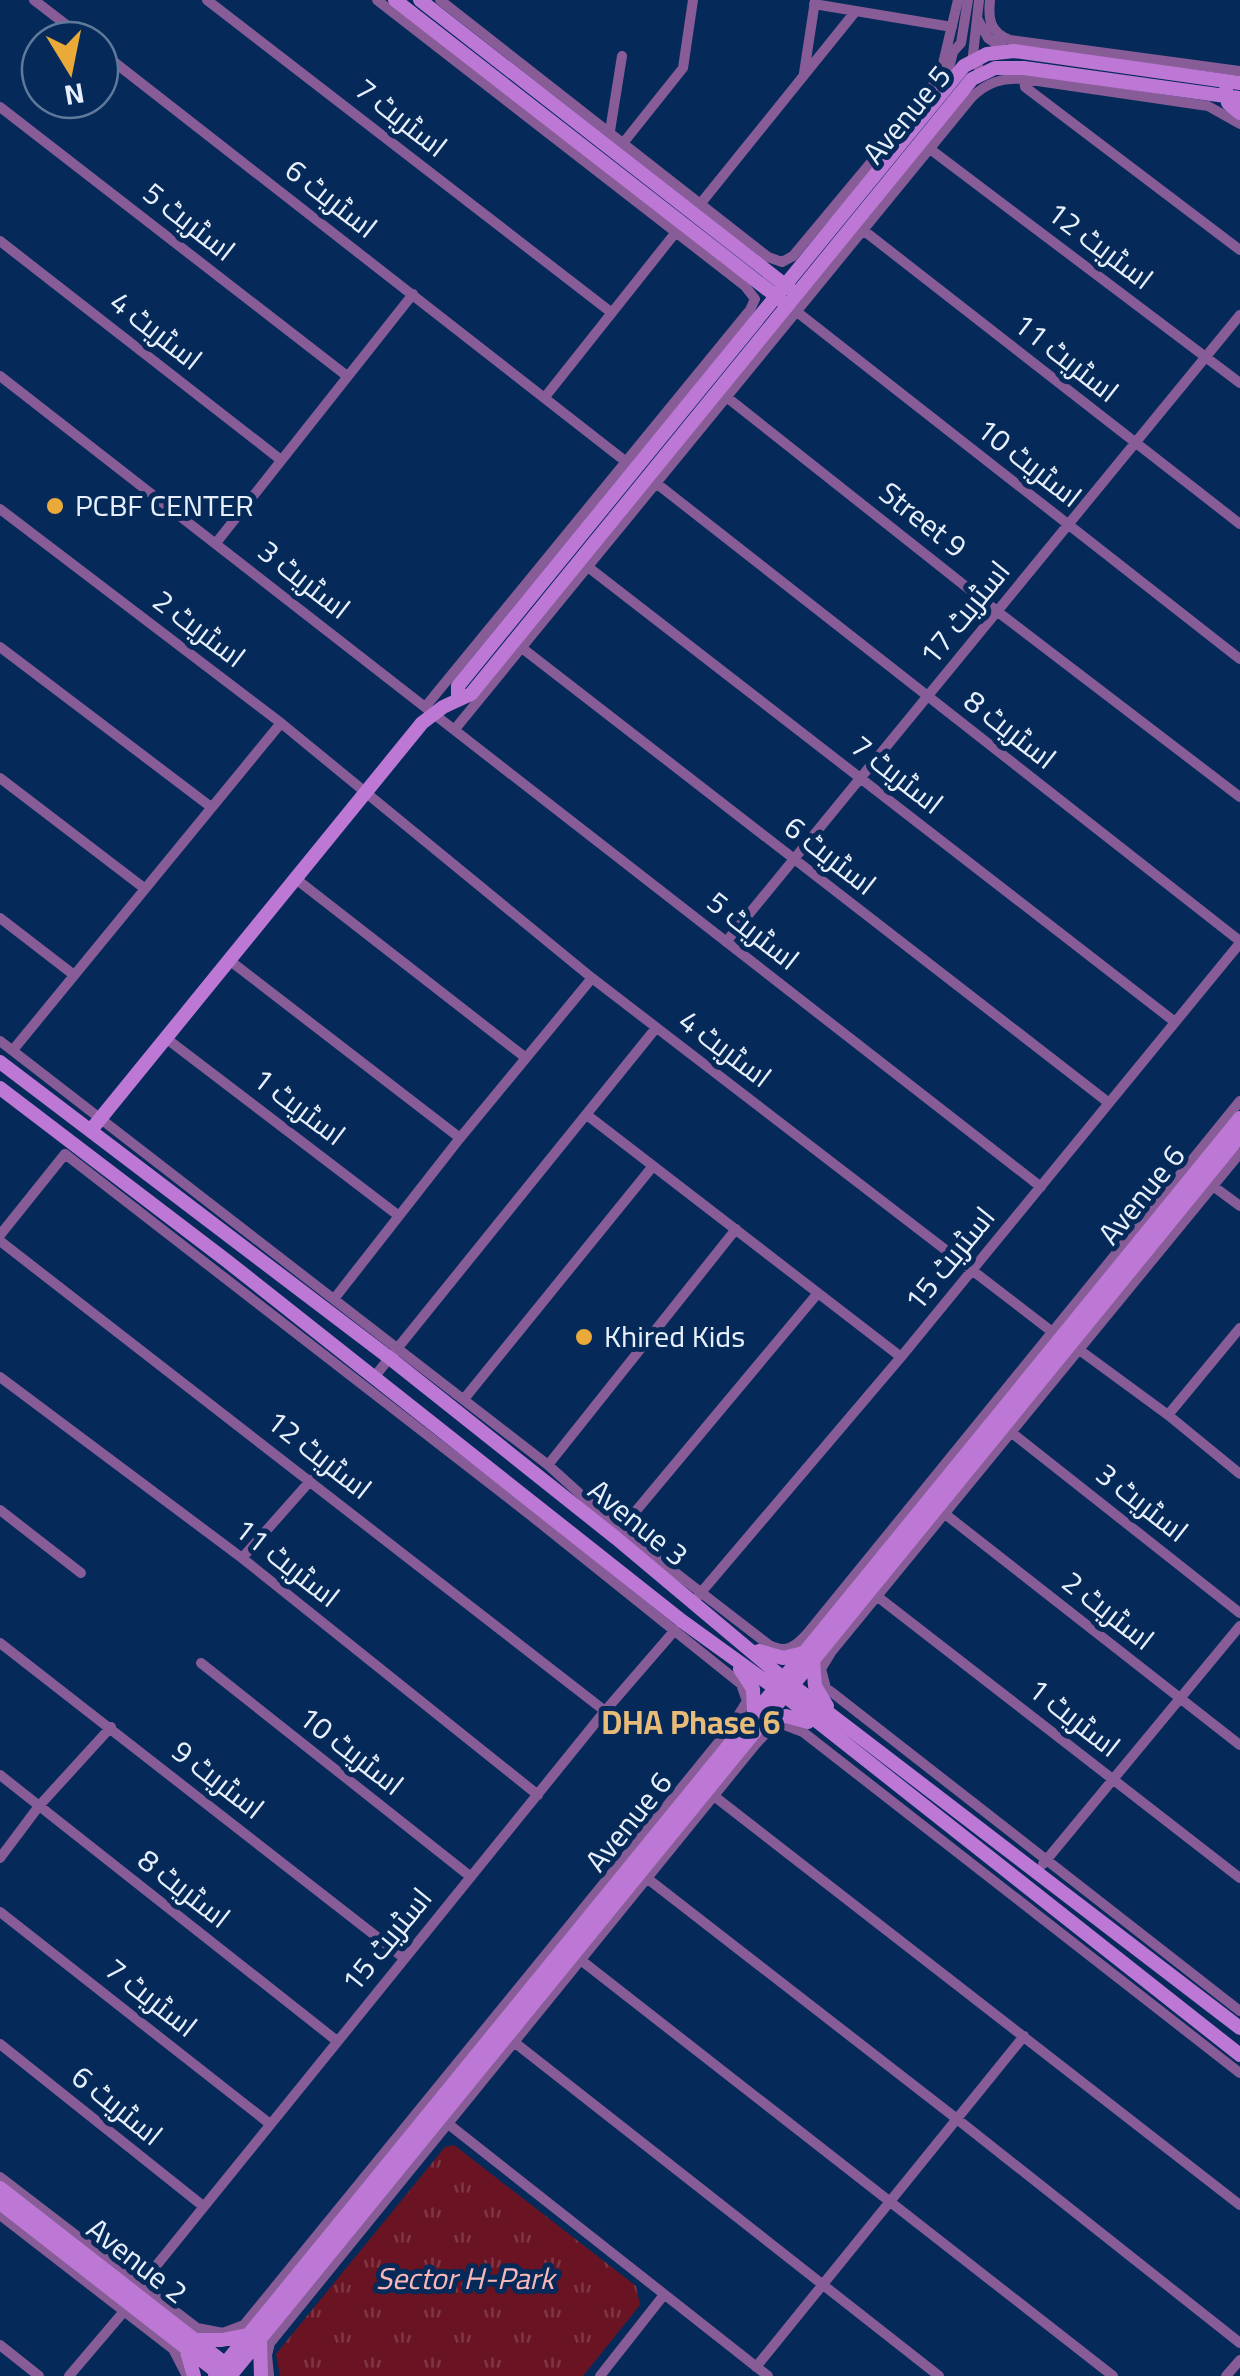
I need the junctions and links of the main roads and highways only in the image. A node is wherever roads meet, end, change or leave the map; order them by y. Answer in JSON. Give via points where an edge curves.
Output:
{"nodes":[{"id":1,"x":395,"y":0,"type":"edge"},
{"id":2,"x":420,"y":0,"type":"edge"},
{"id":3,"x":973,"y":69,"type":"junction"},
{"id":4,"x":1115,"y":73,"type":"junction"},
{"id":5,"x":1233,"y":90,"type":"edge"},
{"id":6,"x":1240,"y":113,"type":"edge"},
{"id":7,"x":788,"y":298,"type":"junction"},
{"id":8,"x":458,"y":698,"type":"junction"},
{"id":9,"x":0,"y":1062,"type":"edge"},
{"id":10,"x":0,"y":1088,"type":"edge"},
{"id":11,"x":1240,"y":1118,"type":"edge"},
{"id":12,"x":95,"y":1124,"type":"junction"},
{"id":13,"x":1240,"y":1136,"type":"edge"},
{"id":14,"x":1066,"y":1341,"type":"junction"},
{"id":15,"x":748,"y":1647,"type":"junction"},
{"id":16,"x":808,"y":1657,"type":"junction"},
{"id":17,"x":736,"y":1662,"type":"junction"},
{"id":18,"x":784,"y":1687,"type":"junction"},
{"id":19,"x":758,"y":1718,"type":"junction"},
{"id":20,"x":827,"y":1732,"type":"junction"},
{"id":21,"x":1240,"y":2028,"type":"edge"},
{"id":22,"x":1240,"y":2055,"type":"edge"},
{"id":23,"x":0,"y":2188,"type":"edge"},
{"id":24,"x":0,"y":2203,"type":"edge"},
{"id":25,"x":132,"y":2298,"type":"junction"},
{"id":26,"x":255,"y":2336,"type":"junction"},
{"id":27,"x":190,"y":2343,"type":"junction"},
{"id":28,"x":227,"y":2373,"type":"edge"},
{"id":29,"x":190,"y":2376,"type":"edge"},
{"id":30,"x":260,"y":2376,"type":"edge"}],
"edges":[{"from":1,"to":7,"type":"main road","via":[[749,282]]},
{"from":2,"to":7,"type":"main road"},
{"from":3,"to":4,"type":"main road","name":"Avenue 5"},
{"from":3,"to":4,"type":"main road","name":"Avenue 5","via":[[1007,50]]},
{"from":3,"to":7,"type":"main road","name":"Avenue 5"},
{"from":3,"to":7,"type":"main road","name":"Avenue 5","via":[[944,89]]},
{"from":4,"to":5,"type":"main road","name":"Avenue 5"},
{"from":5,"to":6,"type":"main road","via":[[1228,103]]},
{"from":7,"to":8,"type":"main road","via":[[722,394],[472,694]]},
{"from":7,"to":8,"type":"main road","via":[[754,313],[458,686]]},
{"from":8,"to":12,"type":"main road","via":[[431,710]]},
{"from":9,"to":12,"type":"main road","name":"Avenue 3"},
{"from":10,"to":17,"type":"main road","name":"Avenue 3","via":[[375,1376],[677,1627]]},
{"from":11,"to":14,"type":"main road","name":"Avenue 6"},
{"from":12,"to":15,"type":"main road","name":"Avenue 3","via":[[395,1354],[697,1597]]},
{"from":13,"to":14,"type":"main road","name":"Avenue 6"},
{"from":14,"to":16,"type":"main road","name":"Avenue 6"},
{"from":15,"to":16,"type":"main road","via":[[783,1658]]},
{"from":15,"to":18,"type":"main road","name":"Avenue 3"},
{"from":16,"to":18,"type":"main road","name":"Avenue 6"},
{"from":16,"to":20,"type":"main road"},
{"from":17,"to":18,"type":"main road","name":"Avenue 3"},
{"from":17,"to":19,"type":"main road","via":[[753,1689]]},
{"from":18,"to":19,"type":"main road","name":"Avenue 6"},
{"from":18,"to":20,"type":"main road","name":"Avenue 3"},
{"from":19,"to":20,"type":"main road","via":[[786,1716]]},
{"from":19,"to":26,"type":"main road","name":"Avenue 6"},
{"from":20,"to":21,"type":"main road","name":"Avenue 3","via":[[1041,1867]]},
{"from":20,"to":22,"type":"main road","name":"Avenue 3"},
{"from":23,"to":25,"type":"main road","name":"Avenue 2"},
{"from":24,"to":25,"type":"main road","name":"Avenue 2"},
{"from":25,"to":27,"type":"main road","name":"Avenue 2"},
{"from":26,"to":27,"type":"main road"},
{"from":26,"to":28,"type":"main road","name":"Avenue 6"},
{"from":26,"to":30,"type":"main road"},
{"from":27,"to":28,"type":"main road","name":"Avenue 2"},
{"from":27,"to":29,"type":"main road"}]}
